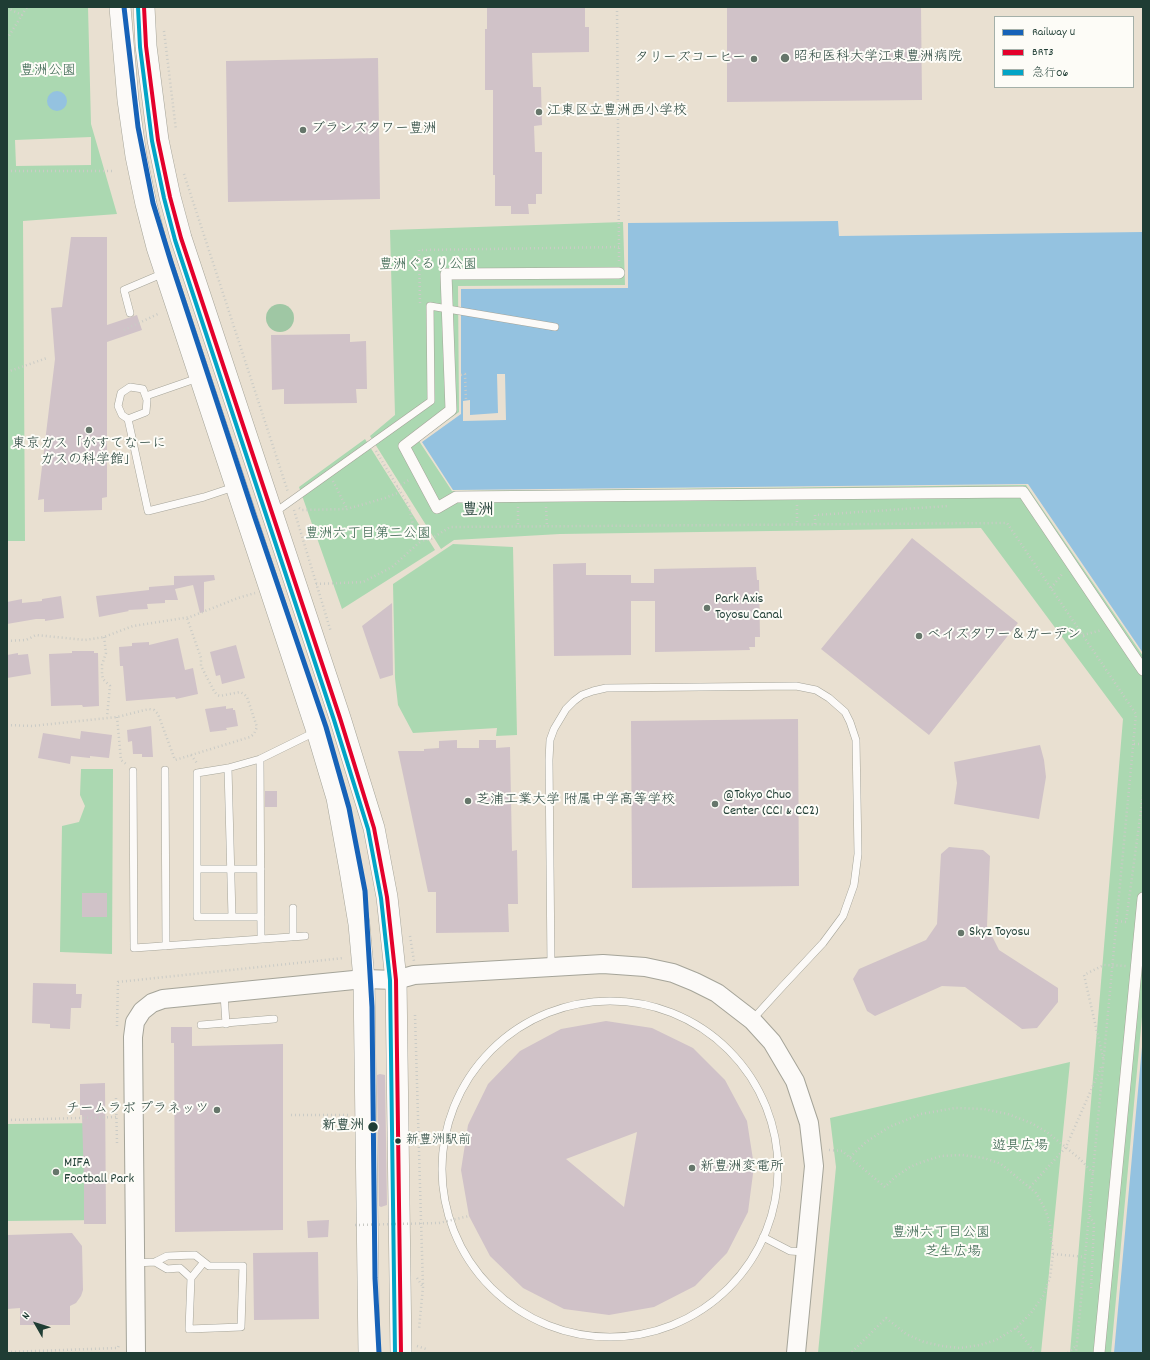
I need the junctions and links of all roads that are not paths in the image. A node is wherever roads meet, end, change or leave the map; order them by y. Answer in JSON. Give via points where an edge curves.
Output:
{"nodes":[{"id":1,"x":120,"y":7,"type":"edge"},
{"id":2,"x":144,"y":7,"type":"edge"},
{"id":3,"x":165,"y":273,"type":"dead end"},
{"id":4,"x":619,"y":273,"type":"dead end"},
{"id":5,"x":447,"y":308,"type":"junction"},
{"id":6,"x":130,"y":313,"type":"dead end"},
{"id":7,"x":555,"y":327,"type":"dead end"},
{"id":8,"x":200,"y":377,"type":"junction"},
{"id":9,"x":146,"y":396,"type":"junction"},
{"id":10,"x":128,"y":419,"type":"junction"},
{"id":11,"x":236,"y":486,"type":"junction"},
{"id":12,"x":272,"y":514,"type":"junction"},
{"id":13,"x":1143,"y":670,"type":"edge"},
{"id":14,"x":318,"y":731,"type":"junction"},
{"id":15,"x":260,"y":759,"type":"junction"},
{"id":16,"x":228,"y":768,"type":"junction"},
{"id":17,"x":165,"y":770,"type":"dead end"},
{"id":18,"x":133,"y":771,"type":"road end"},
{"id":19,"x":197,"y":869,"type":"junction"},
{"id":20,"x":231,"y":869,"type":"junction"},
{"id":21,"x":261,"y":869,"type":"junction"},
{"id":22,"x":1143,"y":898,"type":"edge"},
{"id":23,"x":293,"y":908,"type":"dead end"},
{"id":24,"x":261,"y":917,"type":"junction"},
{"id":25,"x":232,"y":918,"type":"junction"},
{"id":26,"x":305,"y":936,"type":"dead end"},
{"id":27,"x":293,"y":937,"type":"junction"},
{"id":28,"x":261,"y":939,"type":"junction"},
{"id":29,"x":166,"y":946,"type":"junction"},
{"id":30,"x":551,"y":966,"type":"junction"},
{"id":31,"x":364,"y":979,"type":"junction"},
{"id":32,"x":396,"y":980,"type":"junction"},
{"id":33,"x":224,"y":994,"type":"junction"},
{"id":34,"x":274,"y":1019,"type":"dead end"},
{"id":35,"x":752,"y":1020,"type":"junction"},
{"id":36,"x":226,"y":1024,"type":"junction"},
{"id":37,"x":201,"y":1025,"type":"dead end"},
{"id":38,"x":762,"y":1237,"type":"junction"},
{"id":39,"x":806,"y":1252,"type":"junction"},
{"id":40,"x":156,"y":1262,"type":"junction"},
{"id":41,"x":204,"y":1262,"type":"junction"},
{"id":42,"x":135,"y":1263,"type":"junction"},
{"id":43,"x":191,"y":1278,"type":"junction"},
{"id":44,"x":136,"y":1353,"type":"edge"},
{"id":45,"x":369,"y":1353,"type":"edge"},
{"id":46,"x":401,"y":1353,"type":"edge"},
{"id":47,"x":796,"y":1353,"type":"edge"},
{"id":48,"x":1099,"y":1353,"type":"edge"}],
"edges":[{"from":1,"to":8,"type":"main road","via":[[128,100],[146,204],[157,247]]},
{"from":2,"to":12,"type":"main road","via":[[146,46],[158,140],[170,197],[197,288]]},
{"from":3,"to":6,"type":"lane","via":[[124,290]]},
{"from":4,"to":5,"type":"street","via":[[446,274]]},
{"from":5,"to":7,"type":"lane"},
{"from":5,"to":12,"type":"lane","via":[[430,306],[431,401]]},
{"from":5,"to":13,"type":"street","via":[[451,410],[404,446],[437,508],[456,497],[1023,492]]},
{"from":8,"to":9,"type":"lane"},
{"from":8,"to":11,"type":"main road"},
{"from":9,"to":10,"type":"lane","via":[[146,412]]},
{"from":9,"to":10,"type":"lane","via":[[143,389],[130,387],[121,393],[118,406],[122,415]]},
{"from":10,"to":11,"type":"lane","via":[[148,511]]},
{"from":11,"to":14,"type":"main road"},
{"from":12,"to":32,"type":"main road","via":[[374,828],[387,897]]},
{"from":14,"to":15,"type":"lane"},
{"from":14,"to":31,"type":"main road","via":[[337,798],[359,924]]},
{"from":15,"to":16,"type":"lane"},
{"from":15,"to":21,"type":"lane"},
{"from":16,"to":19,"type":"lane","via":[[196,774]]},
{"from":16,"to":20,"type":"lane"},
{"from":17,"to":29,"type":"lane"},
{"from":18,"to":29,"type":"lane","via":[[134,948]]},
{"from":19,"to":20,"type":"lane"},
{"from":19,"to":25,"type":"lane","via":[[197,917]]},
{"from":20,"to":21,"type":"lane"},
{"from":20,"to":25,"type":"lane"},
{"from":21,"to":24,"type":"lane"},
{"from":22,"to":48,"type":"street"},
{"from":23,"to":27,"type":"lane"},
{"from":24,"to":25,"type":"lane"},
{"from":24,"to":28,"type":"lane"},
{"from":26,"to":27,"type":"lane"},
{"from":27,"to":28,"type":"lane"},
{"from":28,"to":29,"type":"lane"},
{"from":30,"to":32,"type":"street","via":[[414,975]]},
{"from":30,"to":35,"type":"street","via":[[645,966],[673,973],[717,993]]},
{"from":30,"to":35,"type":"lane","via":[[550,740],[566,709],[582,695],[606,688],[796,686],[816,690],[845,712],[856,740],[858,854],[854,885],[843,916],[823,943]]},
{"from":31,"to":32,"type":"street"},
{"from":31,"to":33,"type":"street"},
{"from":31,"to":45,"type":"main road"},
{"from":32,"to":46,"type":"main road"},
{"from":33,"to":36,"type":"lane"},
{"from":33,"to":42,"type":"street","via":[[152,1003],[142,1011],[136,1022],[133,1037]]},
{"from":34,"to":36,"type":"lane"},
{"from":35,"to":39,"type":"street","via":[[772,1042],[795,1081],[809,1123],[814,1166]]},
{"from":36,"to":37,"type":"lane"},
{"from":38,"to":38,"type":"lane","via":[[747,1265],[728,1287],[702,1308],[672,1324],[642,1333],[597,1336],[571,1332],[542,1323],[514,1307],[490,1287],[464,1253],[453,1228],[446,1204],[442,1169],[446,1134],[457,1100],[471,1075],[491,1050],[521,1027],[547,1013],[582,1003],[618,1001],[652,1006],[680,1016],[713,1036],[734,1055],[756,1084],[767,1108],[774,1135],[778,1170],[773,1207]]},
{"from":38,"to":39,"type":"lane","via":[[790,1251]]},
{"from":39,"to":47,"type":"street"},
{"from":40,"to":41,"type":"lane","via":[[167,1256],[195,1255]]},
{"from":40,"to":42,"type":"lane"},
{"from":40,"to":43,"type":"lane","via":[[167,1269],[180,1268]]},
{"from":41,"to":43,"type":"lane"},
{"from":41,"to":43,"type":"lane","via":[[209,1266],[243,1266],[241,1327],[189,1329]]},
{"from":42,"to":44,"type":"street"}]}
